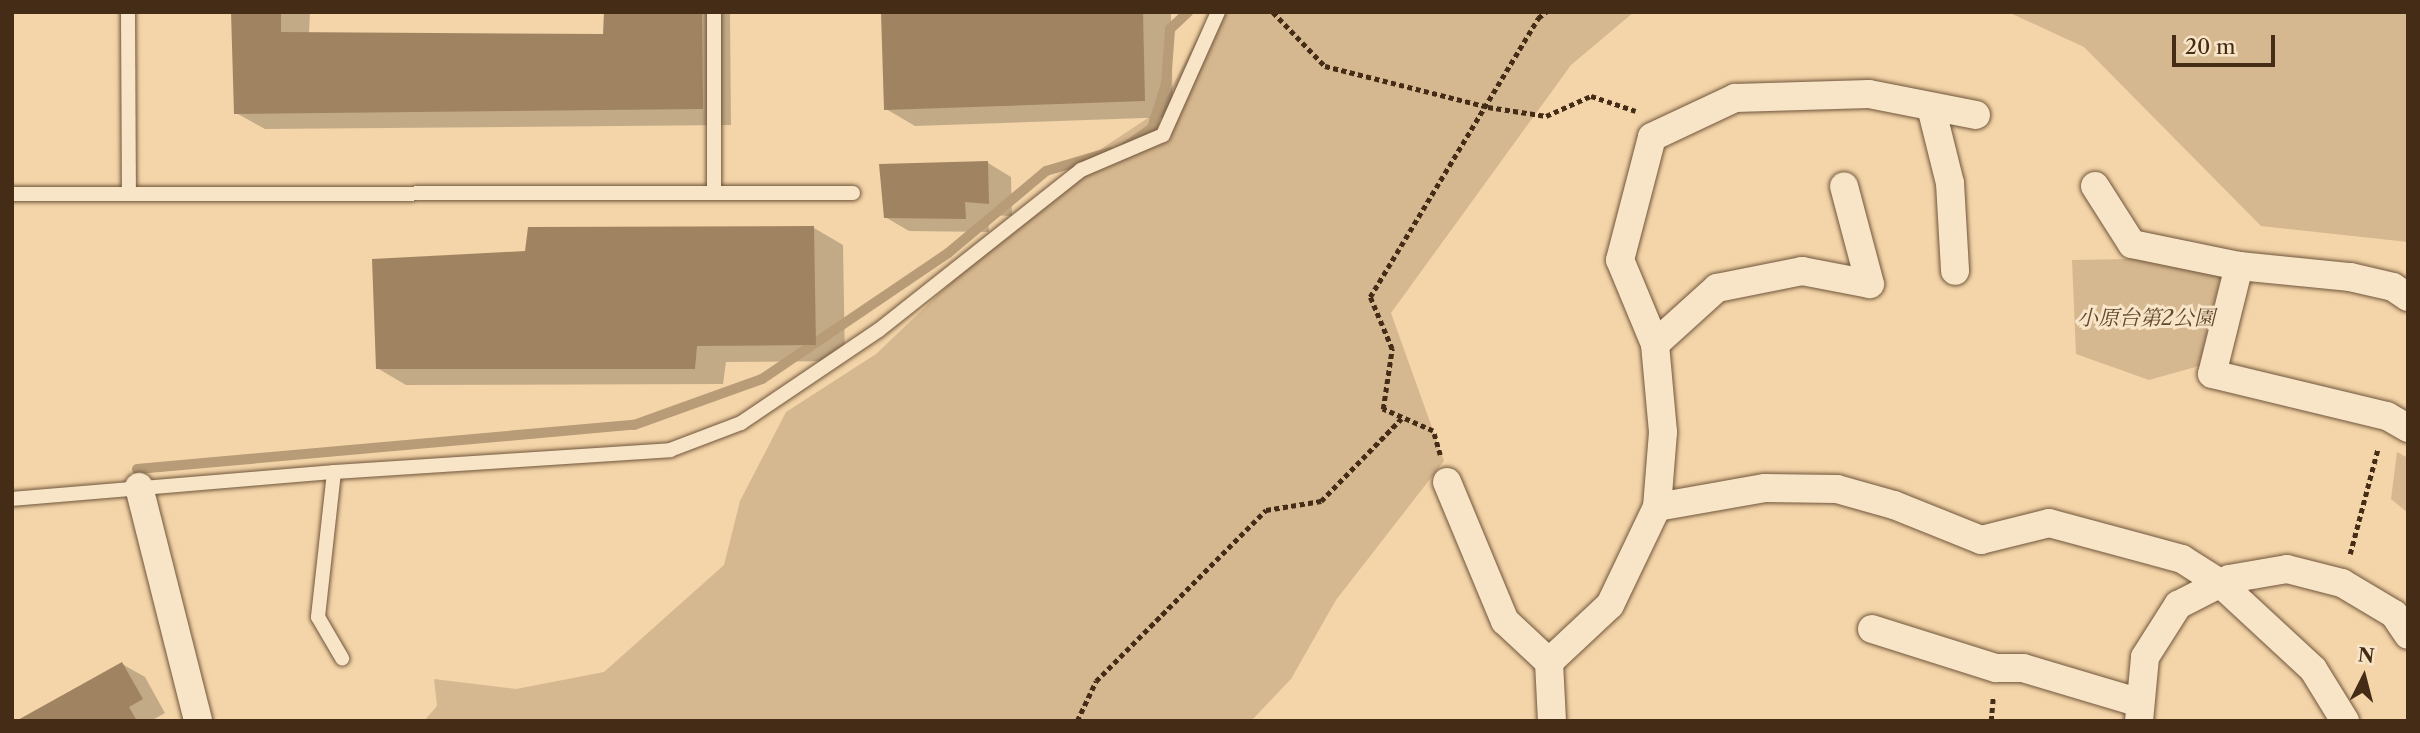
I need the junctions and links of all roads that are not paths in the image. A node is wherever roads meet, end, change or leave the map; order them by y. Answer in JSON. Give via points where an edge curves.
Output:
{"nodes":[{"id":1,"x":128,"y":12,"type":"edge"},
{"id":2,"x":714,"y":12,"type":"edge"},
{"id":3,"x":1218,"y":12,"type":"edge"},
{"id":4,"x":1931,"y":107,"type":"junction"},
{"id":5,"x":1976,"y":115,"type":"dead end"},
{"id":6,"x":1844,"y":186,"type":"dead end"},
{"id":7,"x":2095,"y":186,"type":"dead end"},
{"id":8,"x":129,"y":193,"type":"junction"},
{"id":9,"x":714,"y":193,"type":"junction"},
{"id":10,"x":853,"y":193,"type":"dead end"},
{"id":11,"x":12,"y":194,"type":"edge"},
{"id":12,"x":2239,"y":266,"type":"junction"},
{"id":13,"x":1955,"y":271,"type":"dead end"},
{"id":14,"x":2408,"y":297,"type":"edge"},
{"id":15,"x":1655,"y":344,"type":"junction"},
{"id":16,"x":2397,"y":422,"type":"edge"},
{"id":17,"x":334,"y":472,"type":"junction"},
{"id":18,"x":1447,"y":482,"type":"road end"},
{"id":19,"x":139,"y":487,"type":"junction"},
{"id":20,"x":12,"y":499,"type":"edge"},
{"id":21,"x":1657,"y":507,"type":"junction"},
{"id":22,"x":2220,"y":583,"type":"junction"},
{"id":23,"x":1872,"y":629,"type":"dead end"},
{"id":24,"x":2408,"y":635,"type":"edge"},
{"id":25,"x":342,"y":658,"type":"dead end"},
{"id":26,"x":1549,"y":662,"type":"junction"},
{"id":27,"x":2138,"y":712,"type":"edge"},
{"id":28,"x":198,"y":721,"type":"edge"},
{"id":29,"x":1552,"y":721,"type":"edge"},
{"id":30,"x":2345,"y":721,"type":"edge"}],
"edges":[{"from":1,"to":8,"type":"lane"},
{"from":2,"to":9,"type":"lane"},
{"from":3,"to":17,"type":"lane","via":[[1163,135],[1081,170],[879,330],[741,423],[670,450]]},
{"from":4,"to":5,"type":"street"},
{"from":4,"to":13,"type":"street","via":[[1950,183]]},
{"from":4,"to":15,"type":"street","via":[[1869,94],[1735,97],[1652,137],[1620,260]]},
{"from":6,"to":15,"type":"street","via":[[1870,284],[1802,271],[1717,288]]},
{"from":7,"to":12,"type":"street","via":[[2132,244]]},
{"from":8,"to":9,"type":"lane"},
{"from":8,"to":11,"type":"lane"},
{"from":9,"to":10,"type":"lane"},
{"from":12,"to":14,"type":"street","via":[[2350,277],[2393,287]]},
{"from":12,"to":16,"type":"street","via":[[2212,374]]},
{"from":15,"to":21,"type":"street","via":[[1663,432]]},
{"from":17,"to":19,"type":"lane"},
{"from":17,"to":25,"type":"lane","via":[[318,617]]},
{"from":18,"to":26,"type":"street","via":[[1505,621]]},
{"from":19,"to":20,"type":"lane"},
{"from":19,"to":28,"type":"street"},
{"from":21,"to":22,"type":"street","via":[[1765,488],[1837,489],[1894,505],[1981,540],[2049,523],[2182,559]]},
{"from":21,"to":26,"type":"street","via":[[1610,605]]},
{"from":22,"to":24,"type":"street","via":[[2287,569],[2342,583],[2394,614]]},
{"from":22,"to":27,"type":"street","via":[[2178,605],[2145,657]]},
{"from":22,"to":30,"type":"street","via":[[2313,669]]},
{"from":23,"to":27,"type":"street","via":[[1996,668],[2023,668]]},
{"from":26,"to":29,"type":"street"}]}
